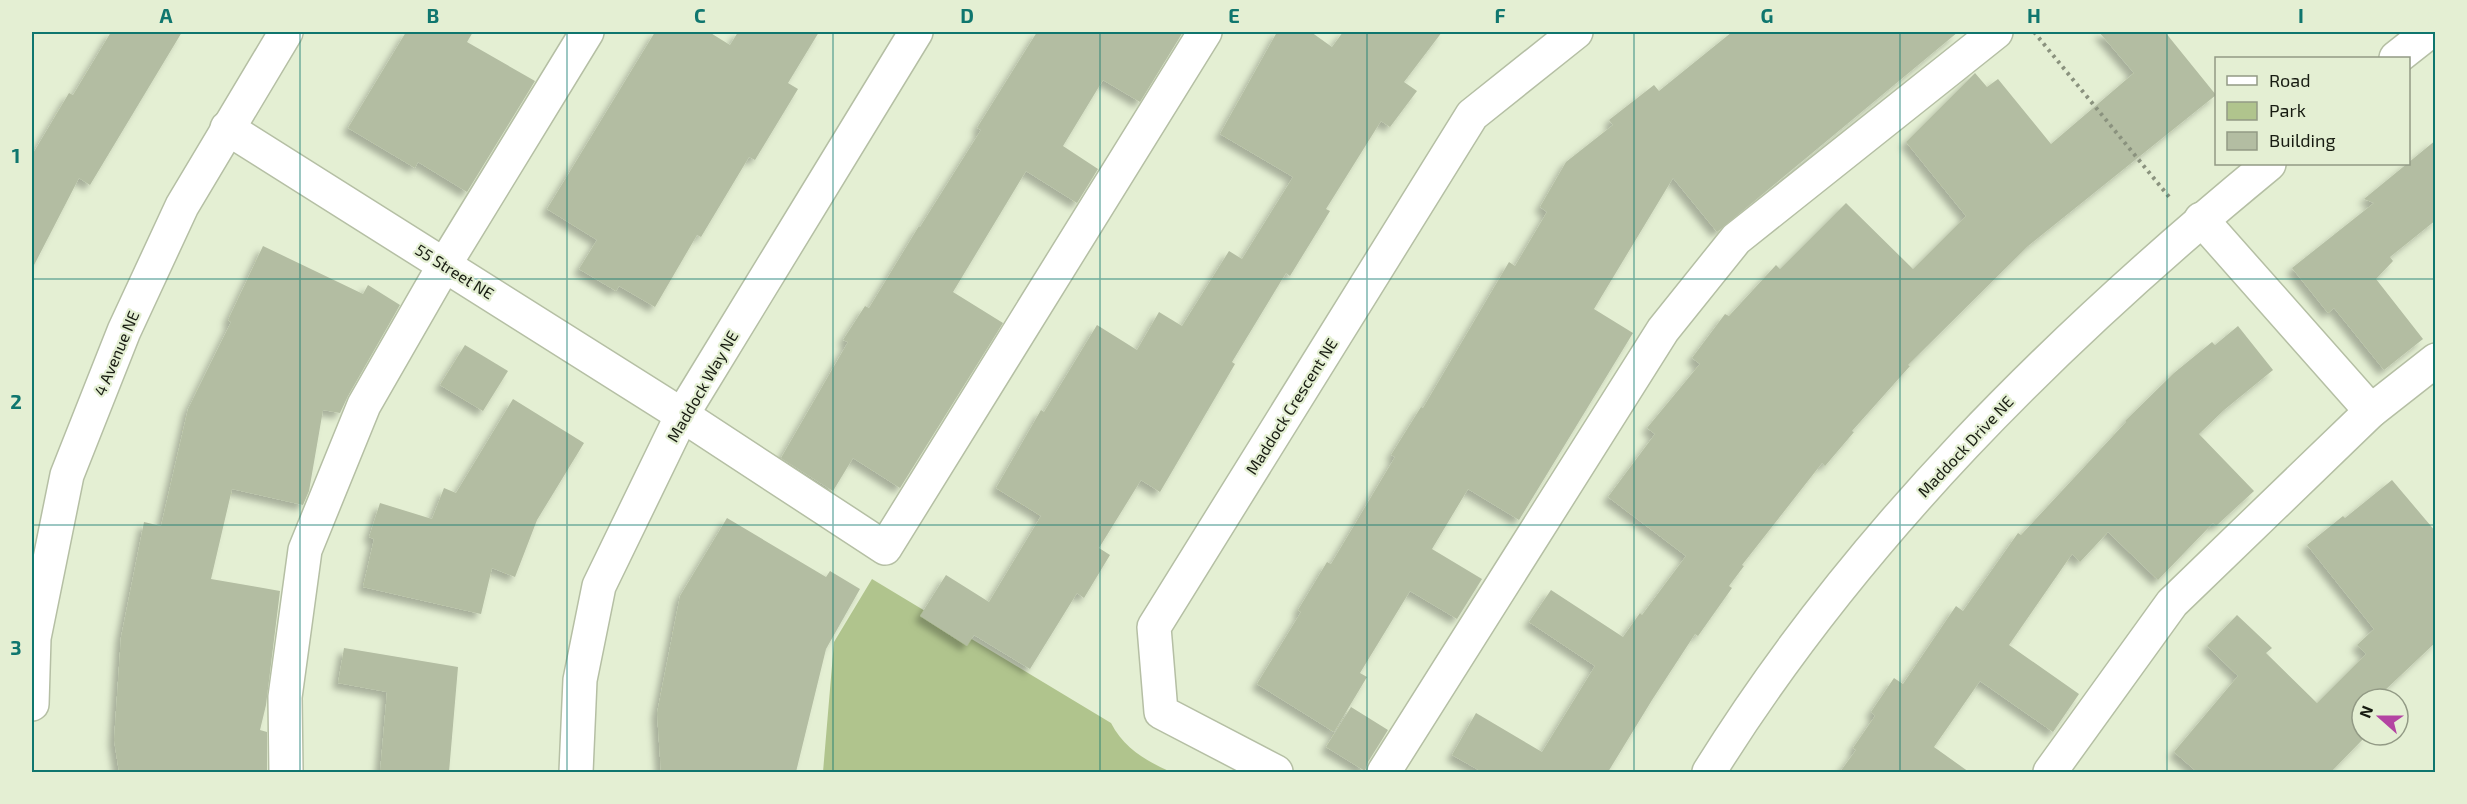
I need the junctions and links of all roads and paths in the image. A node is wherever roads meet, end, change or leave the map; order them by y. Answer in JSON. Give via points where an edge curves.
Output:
{"nodes":[{"id":1,"x":286,"y":32,"type":"edge"},
{"id":2,"x":587,"y":32,"type":"edge"},
{"id":3,"x":916,"y":32,"type":"edge"},
{"id":4,"x":1205,"y":32,"type":"edge"},
{"id":5,"x":1576,"y":32,"type":"edge"},
{"id":6,"x":1996,"y":32,"type":"edge"},
{"id":7,"x":2034,"y":32,"type":"edge"},
{"id":8,"x":2429,"y":32,"type":"edge"},
{"id":9,"x":2397,"y":57,"type":"edge"},
{"id":10,"x":227,"y":128,"type":"junction"},
{"id":11,"x":2268,"y":165,"type":"edge"},
{"id":12,"x":2201,"y":219,"type":"junction"},
{"id":13,"x":445,"y":264,"type":"junction"},
{"id":14,"x":2436,"y":360,"type":"edge"},
{"id":15,"x":2371,"y":411,"type":"junction"},
{"id":16,"x":682,"y":415,"type":"junction"},
{"id":17,"x":32,"y":704,"type":"edge"},
{"id":18,"x":286,"y":772,"type":"edge"},
{"id":19,"x":576,"y":772,"type":"edge"},
{"id":20,"x":1276,"y":772,"type":"edge"},
{"id":21,"x":1384,"y":772,"type":"edge"},
{"id":22,"x":1709,"y":772,"type":"edge"},
{"id":23,"x":2050,"y":772,"type":"edge"}],
"edges":[{"from":1,"to":10,"type":"street","name":"4 Avenue NE"},
{"from":2,"to":13,"type":"street"},
{"from":3,"to":16,"type":"street","name":"Maddock Way NE"},
{"from":4,"to":16,"type":"street","name":"55 Street NE","via":[[885,548]]},
{"from":5,"to":20,"type":"street","name":"Maddock Crescent NE","via":[[1472,115],[1154,627],[1161,711]]},
{"from":6,"to":21,"type":"street","via":[[1736,239],[1663,330]]},
{"from":7,"to":12,"type":"path","via":[[2169,197]]},
{"from":8,"to":9,"type":"street"},
{"from":10,"to":13,"type":"street","name":"55 Street NE"},
{"from":10,"to":17,"type":"street","name":"4 Avenue NE","via":[[182,206],[124,331],[67,475],[34,638]]},
{"from":11,"to":12,"type":"street","name":"Maddock Drive NE"},
{"from":12,"to":15,"type":"street"},
{"from":12,"to":22,"type":"street","name":"Maddock Drive NE","via":[[2079,328],[1942,468],[1831,599]]},
{"from":13,"to":16,"type":"street","name":"55 Street NE"},
{"from":13,"to":18,"type":"street","via":[[364,405],[305,550],[285,697]]},
{"from":14,"to":15,"type":"street"},
{"from":15,"to":23,"type":"street","via":[[2172,603]]},
{"from":16,"to":19,"type":"street","name":"Maddock Way NE","via":[[598,586],[580,680]]}]}
